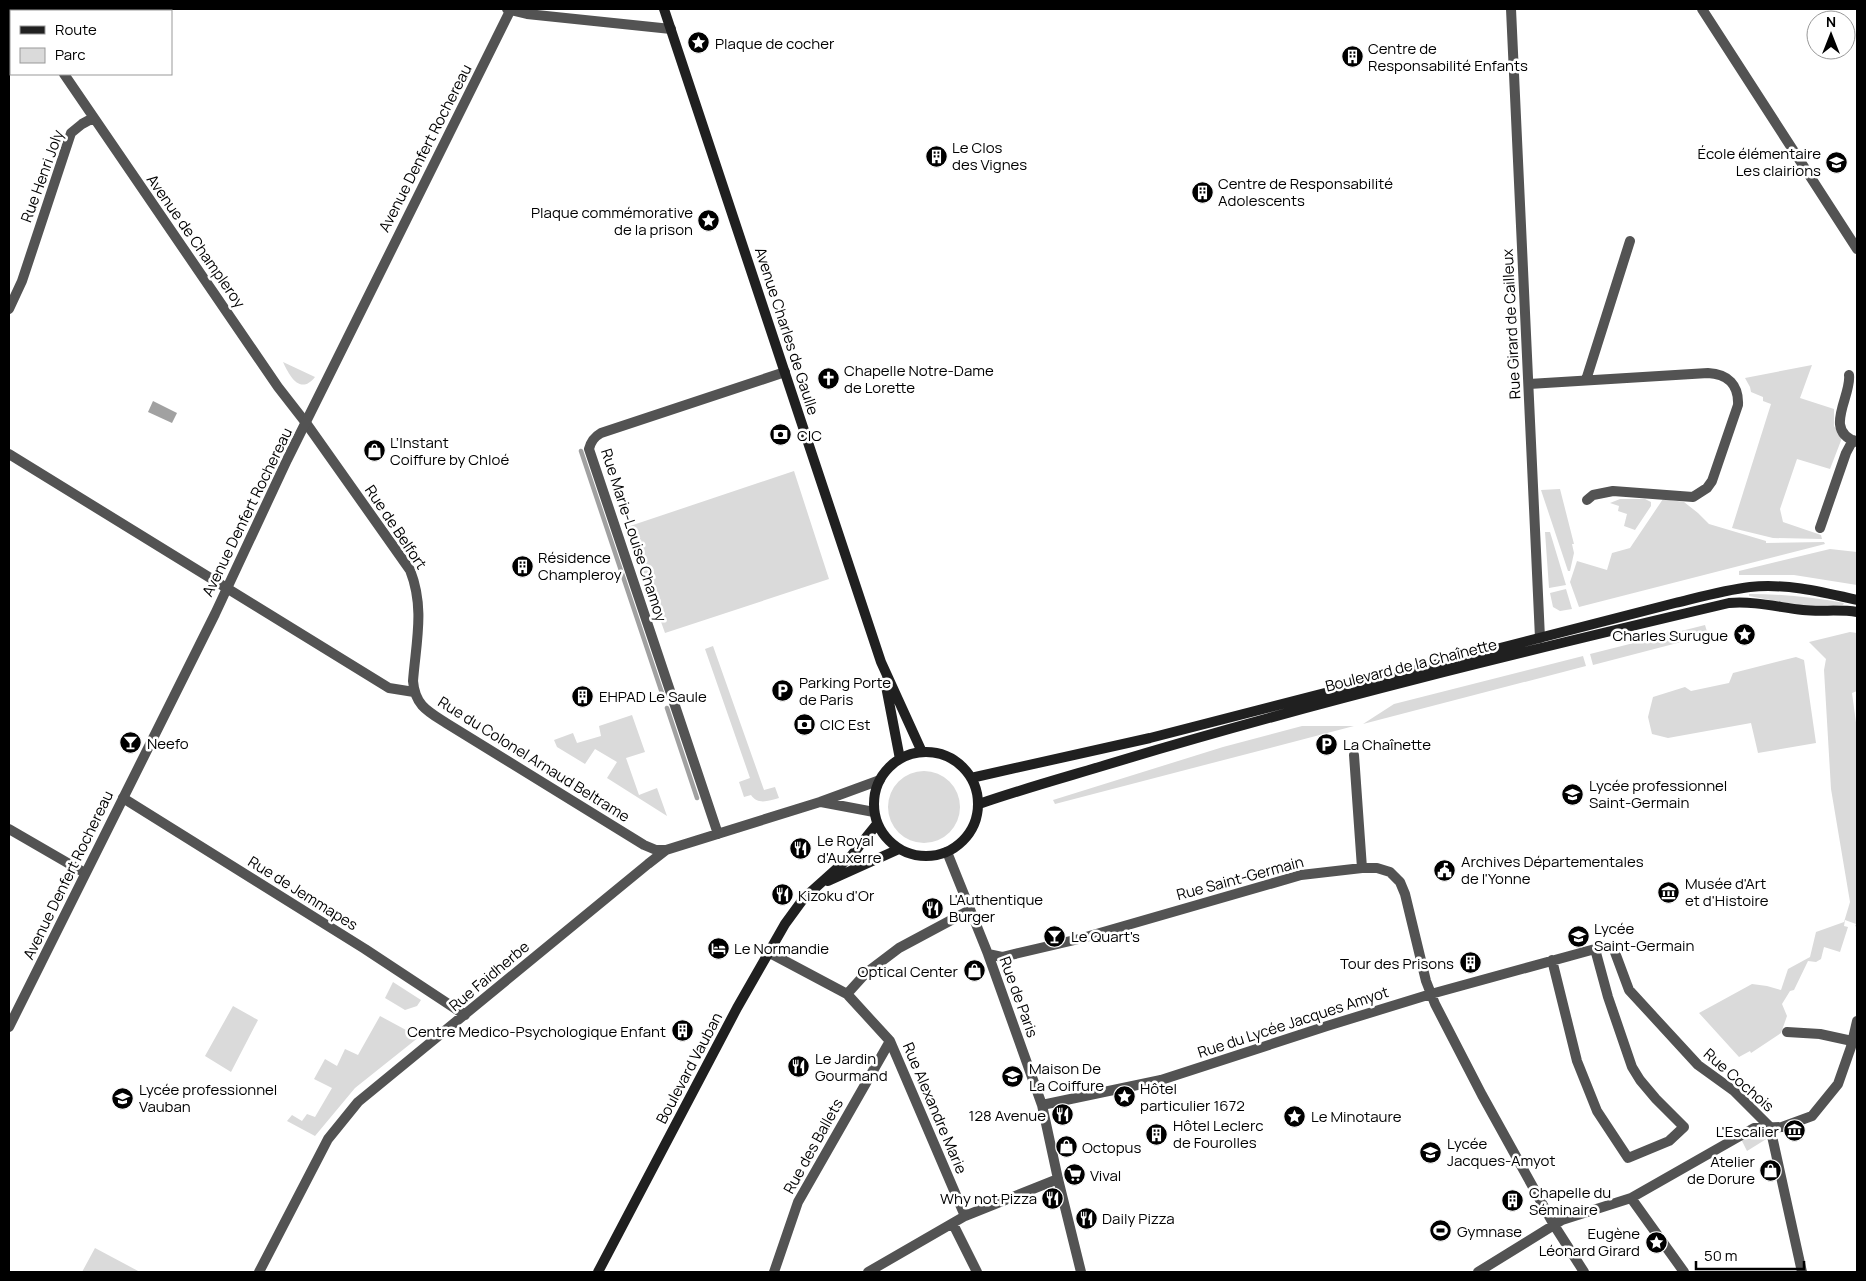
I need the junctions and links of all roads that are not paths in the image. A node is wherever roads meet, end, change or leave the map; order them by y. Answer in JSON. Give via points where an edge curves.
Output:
{"nodes":[{"id":1,"x":510,"y":9,"type":"edge"},
{"id":2,"x":664,"y":9,"type":"edge"},
{"id":3,"x":1512,"y":9,"type":"edge"},
{"id":4,"x":1702,"y":9,"type":"edge"},
{"id":5,"x":671,"y":29,"type":"junction"},
{"id":6,"x":65,"y":75,"type":"edge"},
{"id":7,"x":93,"y":118,"type":"junction"},
{"id":8,"x":1630,"y":241,"type":"dead end"},
{"id":9,"x":1857,"y":249,"type":"edge"},
{"id":10,"x":9,"y":309,"type":"edge"},
{"id":11,"x":785,"y":372,"type":"junction"},
{"id":12,"x":1849,"y":375,"type":"dead end"},
{"id":13,"x":1586,"y":380,"type":"junction"},
{"id":14,"x":1529,"y":384,"type":"junction"},
{"id":15,"x":306,"y":423,"type":"junction"},
{"id":16,"x":1855,"y":441,"type":"edge"},
{"id":17,"x":9,"y":454,"type":"edge"},
{"id":18,"x":1587,"y":500,"type":"dead end"},
{"id":19,"x":1820,"y":528,"type":"dead end"},
{"id":20,"x":227,"y":588,"type":"junction"},
{"id":21,"x":1857,"y":600,"type":"edge"},
{"id":22,"x":1857,"y":612,"type":"edge"},
{"id":23,"x":1540,"y":638,"type":"junction"},
{"id":24,"x":881,"y":662,"type":"junction"},
{"id":25,"x":414,"y":692,"type":"junction"},
{"id":26,"x":922,"y":752,"type":"junction"},
{"id":27,"x":1354,"y":755,"type":"dead end"},
{"id":28,"x":900,"y":759,"type":"junction"},
{"id":29,"x":971,"y":778,"type":"junction"},
{"id":30,"x":880,"y":780,"type":"junction"},
{"id":31,"x":123,"y":798,"type":"junction"},
{"id":32,"x":820,"y":802,"type":"junction"},
{"id":33,"x":978,"y":804,"type":"junction"},
{"id":34,"x":874,"y":812,"type":"junction"},
{"id":35,"x":877,"y":824,"type":"junction"},
{"id":36,"x":9,"y":829,"type":"edge"},
{"id":37,"x":718,"y":834,"type":"junction"},
{"id":38,"x":899,"y":849,"type":"junction"},
{"id":39,"x":666,"y":850,"type":"junction"},
{"id":40,"x":947,"y":852,"type":"junction"},
{"id":41,"x":1362,"y":868,"type":"junction"},
{"id":42,"x":85,"y":873,"type":"junction"},
{"id":43,"x":818,"y":885,"type":"junction"},
{"id":44,"x":970,"y":910,"type":"junction"},
{"id":45,"x":1595,"y":948,"type":"junction"},
{"id":46,"x":768,"y":952,"type":"junction"},
{"id":47,"x":988,"y":954,"type":"junction"},
{"id":48,"x":1002,"y":957,"type":"junction"},
{"id":49,"x":1552,"y":960,"type":"junction"},
{"id":50,"x":993,"y":968,"type":"junction"},
{"id":51,"x":847,"y":994,"type":"junction"},
{"id":52,"x":1432,"y":994,"type":"junction"},
{"id":53,"x":466,"y":1015,"type":"junction"},
{"id":54,"x":1857,"y":1021,"type":"edge"},
{"id":55,"x":9,"y":1028,"type":"edge"},
{"id":56,"x":1787,"y":1032,"type":"dead end"},
{"id":57,"x":890,"y":1041,"type":"junction"},
{"id":58,"x":1852,"y":1041,"type":"junction"},
{"id":59,"x":1042,"y":1105,"type":"junction"},
{"id":60,"x":1770,"y":1128,"type":"junction"},
{"id":61,"x":1058,"y":1179,"type":"junction"},
{"id":62,"x":1631,"y":1198,"type":"junction"},
{"id":63,"x":966,"y":1216,"type":"junction"},
{"id":64,"x":952,"y":1224,"type":"junction"},
{"id":65,"x":1554,"y":1225,"type":"junction"},
{"id":66,"x":1799,"y":1271,"type":"edge"},
{"id":67,"x":259,"y":1272,"type":"edge"},
{"id":68,"x":598,"y":1272,"type":"edge"},
{"id":69,"x":774,"y":1272,"type":"edge"},
{"id":70,"x":868,"y":1272,"type":"edge"},
{"id":71,"x":977,"y":1272,"type":"edge"},
{"id":72,"x":1081,"y":1272,"type":"edge"},
{"id":73,"x":1478,"y":1272,"type":"edge"},
{"id":74,"x":1584,"y":1272,"type":"edge"},
{"id":75,"x":1684,"y":1272,"type":"edge"}],
"edges":[{"from":1,"to":5,"type":"street","via":[[527,14]]},
{"from":1,"to":15,"type":"street","name":"Avenue Denfert Rochereau"},
{"from":2,"to":5,"type":"main road","name":"Avenue Charles de Gaulle"},
{"from":3,"to":14,"type":"street","name":"Rue Girard de Cailleux"},
{"from":4,"to":9,"type":"street"},
{"from":5,"to":11,"type":"main road","name":"Avenue Charles de Gaulle"},
{"from":6,"to":7,"type":"street","name":"Avenue de Champleroy"},
{"from":7,"to":10,"type":"street","name":"Rue Henri Joly","via":[[70,133],[22,281]]},
{"from":7,"to":15,"type":"street","name":"Avenue de Champleroy"},
{"from":8,"to":13,"type":"street"},
{"from":11,"to":24,"type":"main road","name":"Avenue Charles de Gaulle"},
{"from":11,"to":37,"type":"street","name":"Rue Marie-Louise Chamoy","via":[[601,433],[590,442],[589,449]]},
{"from":12,"to":16,"type":"street","via":[[1840,422],[1845,434]]},
{"from":13,"to":14,"type":"street"},
{"from":13,"to":18,"type":"street","via":[[1718,373],[1731,382],[1738,396],[1738,405],[1712,481],[1700,494],[1693,497],[1613,491],[1593,495]]},
{"from":14,"to":23,"type":"street","name":"Rue Girard de Cailleux"},
{"from":15,"to":20,"type":"street","name":"Avenue Denfert Rochereau"},
{"from":15,"to":25,"type":"street","name":"Rue de Belfort","via":[[410,570],[417,587],[419,617]]},
{"from":16,"to":19,"type":"street","via":[[1846,453]]},
{"from":17,"to":20,"type":"street"},
{"from":20,"to":25,"type":"street","via":[[389,688]]},
{"from":20,"to":31,"type":"street","name":"Avenue Denfert Rochereau"},
{"from":21,"to":23,"type":"main road","via":[[1788,587],[1752,587],[1674,603]]},
{"from":22,"to":33,"type":"main road","name":"Boulevard de la Chaînette","via":[[1729,603],[1320,704]]},
{"from":23,"to":29,"type":"main road","via":[[1150,738]]},
{"from":24,"to":26,"type":"main road","name":"Avenue Charles de Gaulle"},
{"from":24,"to":28,"type":"main road","name":"Avenue Charles de Gaulle"},
{"from":25,"to":39,"type":"street","name":"Rue du Colonel Arnaud Beltrame","via":[[425,709],[454,728],[647,847]]},
{"from":26,"to":28,"type":"main road"},
{"from":26,"to":29,"type":"main road","via":[[952,759]]},
{"from":27,"to":41,"type":"street"},
{"from":28,"to":30,"type":"main road"},
{"from":29,"to":33,"type":"main road"},
{"from":30,"to":32,"type":"street","name":"Rue Faidherbe"},
{"from":30,"to":34,"type":"main road","via":[[874,796]]},
{"from":31,"to":42,"type":"street","name":"Avenue Denfert Rochereau"},
{"from":31,"to":53,"type":"street","name":"Rue de Jemmapes"},
{"from":32,"to":34,"type":"street","name":"Rue Faidherbe"},
{"from":32,"to":37,"type":"street","name":"Rue Faidherbe"},
{"from":33,"to":40,"type":"main road","via":[[971,832]]},
{"from":34,"to":35,"type":"main road"},
{"from":35,"to":38,"type":"main road"},
{"from":35,"to":43,"type":"main road","name":"Boulevard Vauban","via":[[852,855]]},
{"from":36,"to":42,"type":"street"},
{"from":37,"to":39,"type":"street","name":"Rue Faidherbe"},
{"from":38,"to":40,"type":"main road","via":[[914,856]]},
{"from":38,"to":43,"type":"main road","name":"Boulevard Vauban"},
{"from":39,"to":53,"type":"street","name":"Rue Faidherbe"},
{"from":40,"to":44,"type":"street","name":"Rue de Paris"},
{"from":41,"to":48,"type":"street","name":"Rue Saint-Germain","via":[[1301,875],[1079,939]]},
{"from":41,"to":52,"type":"street","name":"Rue Saint-Germain","via":[[1390,872],[1400,882]]},
{"from":42,"to":55,"type":"street","name":"Avenue Denfert Rochereau"},
{"from":43,"to":46,"type":"main road","name":"Boulevard Vauban","via":[[794,910]]},
{"from":44,"to":47,"type":"street","name":"Rue de Paris"},
{"from":44,"to":51,"type":"street","via":[[899,948],[866,973]]},
{"from":45,"to":49,"type":"street","name":"Rue du Lycée Jacques Amyot"},
{"from":45,"to":49,"type":"street","via":[[1632,1067],[1656,1100],[1684,1126],[1669,1141],[1628,1158],[1597,1111],[1578,1062]]},
{"from":45,"to":60,"type":"street","name":"Rue Cochois","via":[[1613,947],[1629,990],[1698,1065],[1734,1091]]},
{"from":46,"to":51,"type":"street","name":"Rue Alexandre Marie"},
{"from":46,"to":68,"type":"main road","name":"Boulevard Vauban"},
{"from":47,"to":48,"type":"street","name":"Rue Saint-Germain"},
{"from":47,"to":50,"type":"street","name":"Rue de Paris"},
{"from":48,"to":50,"type":"street"},
{"from":49,"to":52,"type":"street","name":"Rue du Lycée Jacques Amyot"},
{"from":50,"to":59,"type":"street","name":"Rue de Paris"},
{"from":51,"to":57,"type":"street","name":"Rue Alexandre Marie"},
{"from":52,"to":59,"type":"street","name":"Rue du Lycée Jacques Amyot","via":[[1162,1080]]},
{"from":52,"to":65,"type":"street","name":"Rue Saint-Germain","via":[[1478,1087]]},
{"from":53,"to":67,"type":"street","name":"Rue Faidherbe","via":[[358,1102],[328,1139]]},
{"from":54,"to":58,"type":"street"},
{"from":56,"to":58,"type":"street","via":[[1820,1034]]},
{"from":57,"to":63,"type":"street","name":"Rue Alexandre Marie"},
{"from":57,"to":69,"type":"street","name":"Rue des Ballets","via":[[798,1202]]},
{"from":58,"to":60,"type":"street","via":[[1838,1084],[1812,1116]]},
{"from":59,"to":61,"type":"street","name":"Rue de Paris"},
{"from":60,"to":62,"type":"street","via":[[1754,1128]]},
{"from":60,"to":66,"type":"street","name":"Rue Cochois"},
{"from":61,"to":63,"type":"street"},
{"from":61,"to":72,"type":"street","name":"Rue de Paris"},
{"from":62,"to":65,"type":"street"},
{"from":62,"to":75,"type":"street"},
{"from":63,"to":64,"type":"street"},
{"from":64,"to":70,"type":"street"},
{"from":64,"to":71,"type":"street"},
{"from":65,"to":73,"type":"street"},
{"from":65,"to":74,"type":"street","name":"Rue Saint-Germain"}]}
